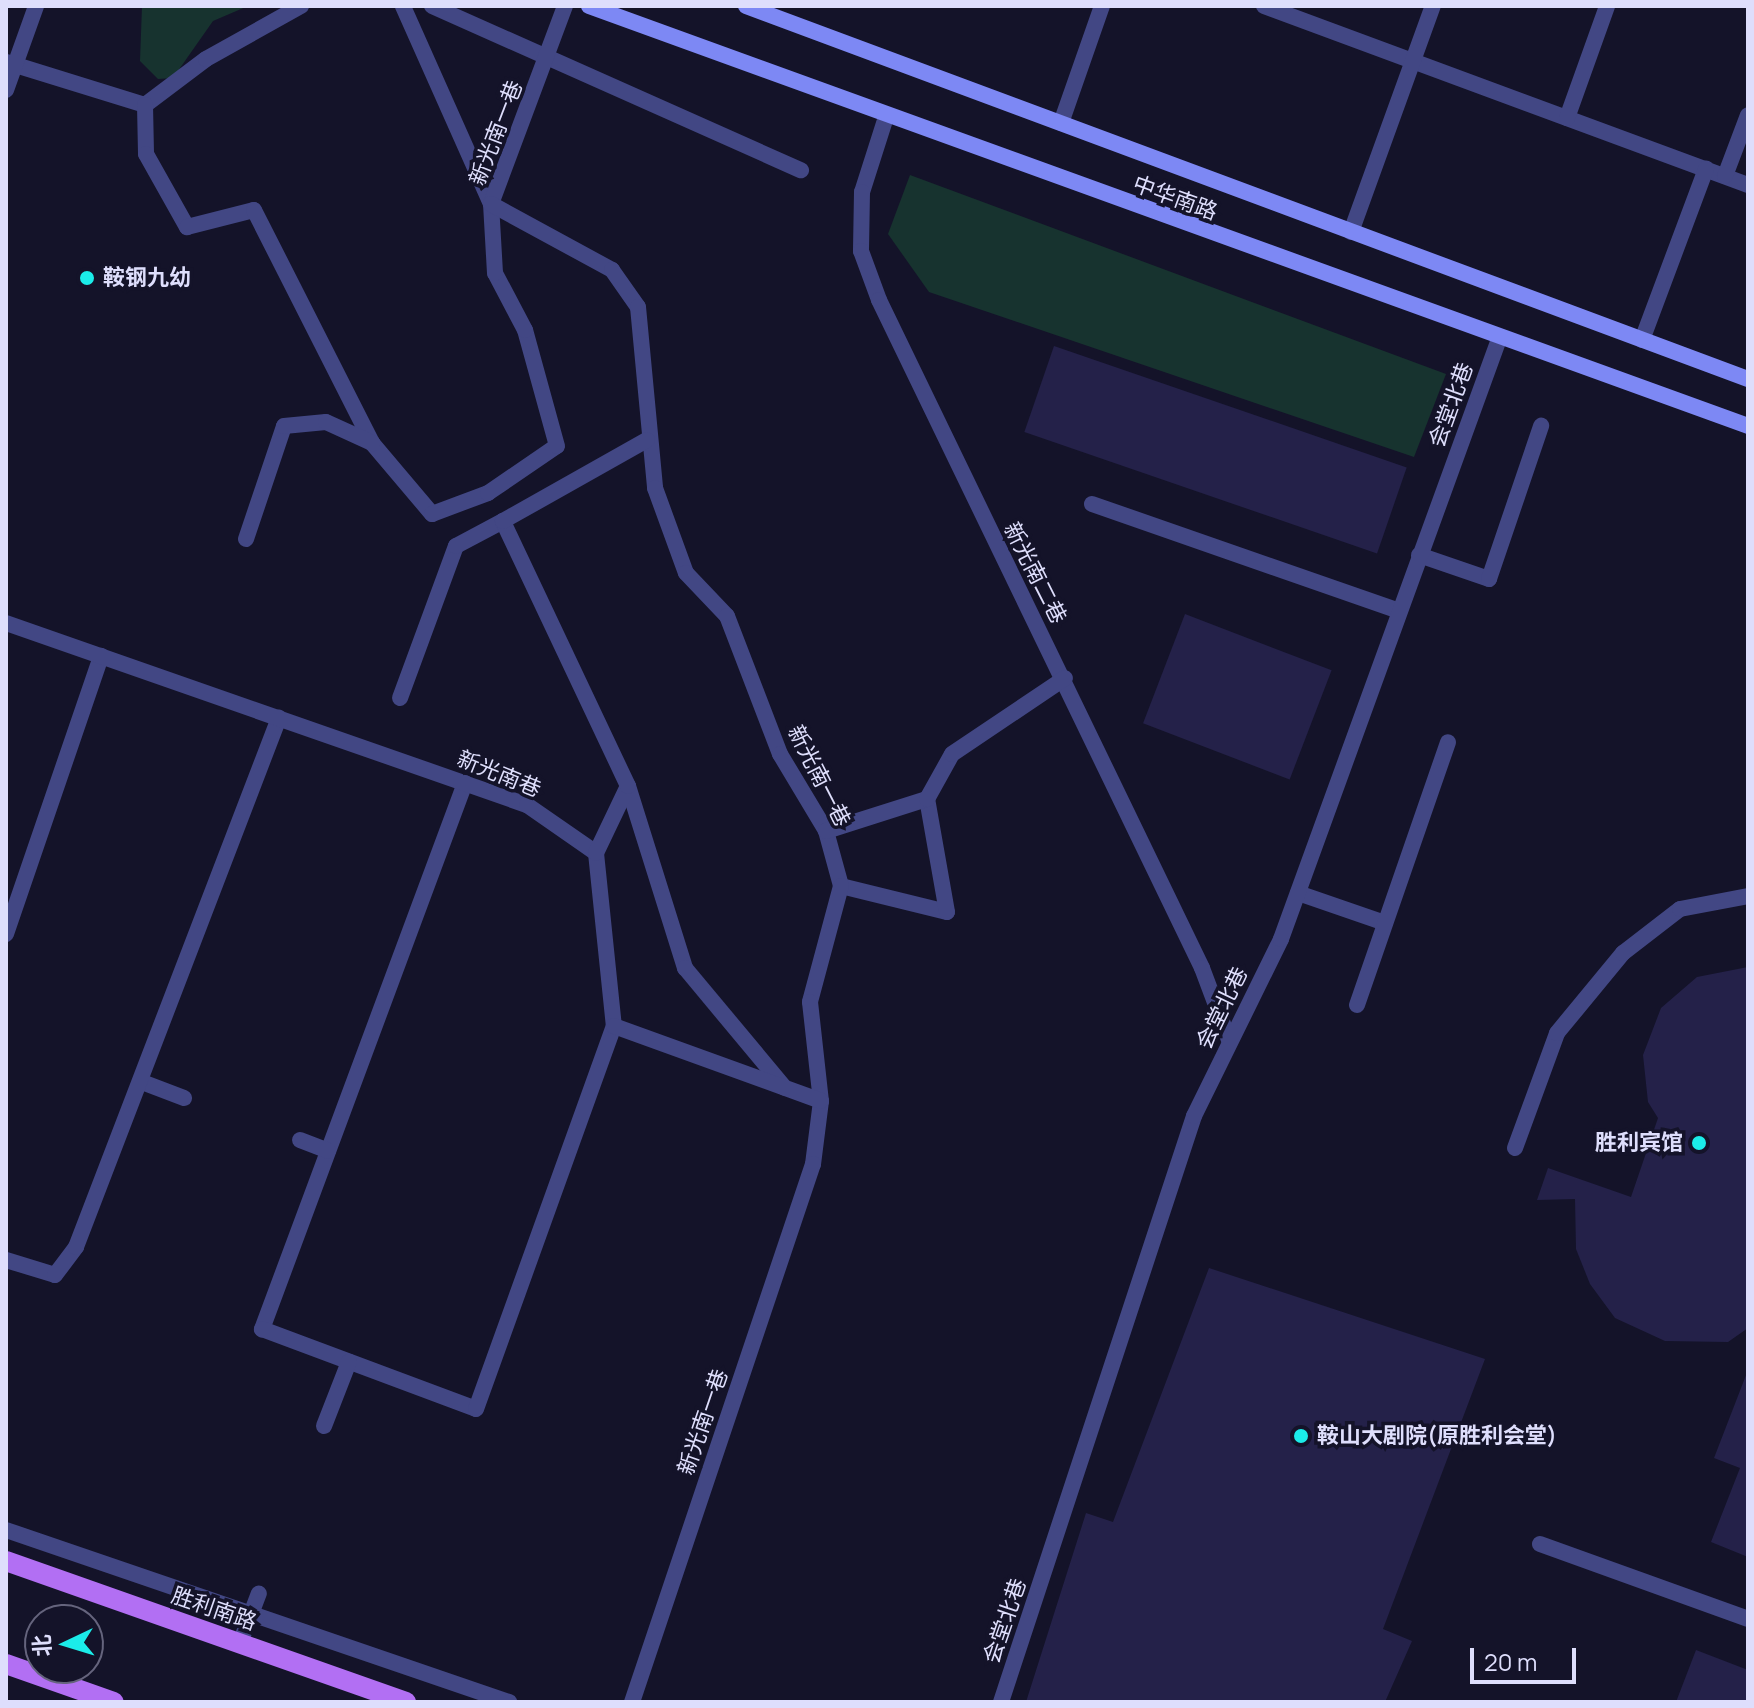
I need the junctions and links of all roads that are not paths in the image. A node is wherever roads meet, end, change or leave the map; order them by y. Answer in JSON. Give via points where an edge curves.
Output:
{"nodes":[{"id":1,"x":36,"y":6,"type":"edge"},
{"id":2,"x":301,"y":6,"type":"edge"},
{"id":3,"x":403,"y":6,"type":"edge"},
{"id":4,"x":432,"y":6,"type":"edge"},
{"id":5,"x":565,"y":6,"type":"edge"},
{"id":6,"x":589,"y":6,"type":"edge"},
{"id":7,"x":746,"y":6,"type":"edge"},
{"id":8,"x":1102,"y":6,"type":"edge"},
{"id":9,"x":1264,"y":6,"type":"edge"},
{"id":10,"x":1433,"y":6,"type":"edge"},
{"id":11,"x":1607,"y":6,"type":"edge"},
{"id":12,"x":772,"y":11,"type":"edge"},
{"id":13,"x":550,"y":55,"type":"junction"},
{"id":14,"x":1413,"y":61,"type":"junction"},
{"id":15,"x":10,"y":64,"type":"edge"},
{"id":16,"x":6,"y":90,"type":"edge"},
{"id":17,"x":145,"y":105,"type":"junction"},
{"id":18,"x":1748,"y":115,"type":"edge"},
{"id":19,"x":886,"y":117,"type":"junction"},
{"id":20,"x":1567,"y":118,"type":"junction"},
{"id":21,"x":1061,"y":123,"type":"junction"},
{"id":22,"x":1706,"y":169,"type":"junction"},
{"id":23,"x":801,"y":170,"type":"dead end"},
{"id":24,"x":1725,"y":176,"type":"junction"},
{"id":25,"x":1748,"y":185,"type":"edge"},
{"id":26,"x":491,"y":204,"type":"junction"},
{"id":27,"x":1351,"y":232,"type":"junction"},
{"id":28,"x":1499,"y":339,"type":"junction"},
{"id":29,"x":1642,"y":340,"type":"junction"},
{"id":30,"x":1748,"y":379,"type":"edge"},
{"id":31,"x":1541,"y":426,"type":"dead end"},
{"id":32,"x":1748,"y":426,"type":"edge"},
{"id":33,"x":647,"y":440,"type":"junction"},
{"id":34,"x":372,"y":443,"type":"junction"},
{"id":35,"x":1092,"y":504,"type":"dead end"},
{"id":36,"x":503,"y":521,"type":"junction"},
{"id":37,"x":246,"y":539,"type":"dead end"},
{"id":38,"x":1419,"y":555,"type":"junction"},
{"id":39,"x":1399,"y":611,"type":"junction"},
{"id":40,"x":6,"y":623,"type":"edge"},
{"id":41,"x":101,"y":656,"type":"junction"},
{"id":42,"x":1065,"y":678,"type":"junction"},
{"id":43,"x":400,"y":698,"type":"dead end"},
{"id":44,"x":279,"y":718,"type":"junction"},
{"id":45,"x":1448,"y":742,"type":"dead end"},
{"id":46,"x":465,"y":783,"type":"junction"},
{"id":47,"x":628,"y":786,"type":"junction"},
{"id":48,"x":927,"y":799,"type":"junction"},
{"id":49,"x":826,"y":831,"type":"junction"},
{"id":50,"x":596,"y":853,"type":"junction"},
{"id":51,"x":841,"y":886,"type":"junction"},
{"id":52,"x":1298,"y":893,"type":"junction"},
{"id":53,"x":1748,"y":896,"type":"edge"},
{"id":54,"x":1385,"y":923,"type":"junction"},
{"id":55,"x":6,"y":934,"type":"edge"},
{"id":56,"x":1357,"y":1005,"type":"dead end"},
{"id":57,"x":614,"y":1026,"type":"junction"},
{"id":58,"x":1229,"y":1040,"type":"junction"},
{"id":59,"x":142,"y":1082,"type":"junction"},
{"id":60,"x":785,"y":1088,"type":"junction"},
{"id":61,"x":184,"y":1098,"type":"dead end"},
{"id":62,"x":821,"y":1101,"type":"junction"},
{"id":63,"x":300,"y":1140,"type":"dead end"},
{"id":64,"x":1515,"y":1148,"type":"dead end"},
{"id":65,"x":328,"y":1151,"type":"junction"},
{"id":66,"x":6,"y":1260,"type":"edge"},
{"id":67,"x":349,"y":1362,"type":"junction"},
{"id":68,"x":324,"y":1426,"type":"dead end"},
{"id":69,"x":6,"y":1530,"type":"edge"},
{"id":70,"x":1540,"y":1544,"type":"dead end"},
{"id":71,"x":6,"y":1561,"type":"edge"},
{"id":72,"x":259,"y":1593,"type":"dead end"},
{"id":73,"x":251,"y":1614,"type":"junction"},
{"id":74,"x":1748,"y":1619,"type":"edge"},
{"id":75,"x":240,"y":1643,"type":"junction"},
{"id":76,"x":6,"y":1664,"type":"edge"},
{"id":77,"x":114,"y":1702,"type":"edge"},
{"id":78,"x":406,"y":1702,"type":"edge"},
{"id":79,"x":509,"y":1702,"type":"edge"},
{"id":80,"x":632,"y":1702,"type":"edge"},
{"id":81,"x":1001,"y":1702,"type":"edge"}],
"edges":[{"from":1,"to":15,"type":"street"},
{"from":2,"to":17,"type":"street","via":[[206,59]]},
{"from":3,"to":26,"type":"street"},
{"from":4,"to":13,"type":"street"},
{"from":5,"to":13,"type":"street","name":"新光南一巷"},
{"from":6,"to":19,"type":"main road","name":"中华南路"},
{"from":7,"to":12,"type":"main road"},
{"from":8,"to":21,"type":"street"},
{"from":9,"to":14,"type":"street"},
{"from":10,"to":14,"type":"street"},
{"from":11,"to":20,"type":"street"},
{"from":12,"to":21,"type":"main road"},
{"from":13,"to":23,"type":"street"},
{"from":13,"to":26,"type":"street","name":"新光南一巷"},
{"from":14,"to":20,"type":"street"},
{"from":14,"to":27,"type":"street"},
{"from":15,"to":16,"type":"street"},
{"from":15,"to":17,"type":"street"},
{"from":17,"to":34,"type":"street","via":[[146,154],[187,227],[254,210]]},
{"from":18,"to":24,"type":"street"},
{"from":19,"to":28,"type":"main road","name":"中华南路"},
{"from":19,"to":42,"type":"street","name":"新光南二巷","via":[[862,192],[861,251],[932,420]]},
{"from":20,"to":22,"type":"street"},
{"from":21,"to":27,"type":"main road"},
{"from":22,"to":24,"type":"street"},
{"from":22,"to":29,"type":"street"},
{"from":24,"to":25,"type":"street"},
{"from":26,"to":33,"type":"street","name":"新光南一巷","via":[[612,270],[638,307]]},
{"from":26,"to":34,"type":"street","via":[[495,273],[525,330],[557,446],[488,493],[432,514]]},
{"from":27,"to":29,"type":"main road"},
{"from":28,"to":32,"type":"main road","name":"中华南路"},
{"from":28,"to":38,"type":"street","name":"会堂北巷"},
{"from":29,"to":30,"type":"main road"},
{"from":31,"to":38,"type":"street","via":[[1489,579]]},
{"from":33,"to":36,"type":"street"},
{"from":33,"to":49,"type":"street","name":"新光南一巷","via":[[686,573],[727,616],[780,754]]},
{"from":34,"to":37,"type":"street","via":[[326,422],[284,426]]},
{"from":35,"to":39,"type":"street"},
{"from":36,"to":43,"type":"street","via":[[456,546]]},
{"from":36,"to":47,"type":"street"},
{"from":38,"to":39,"type":"street","name":"会堂北巷"},
{"from":39,"to":52,"type":"street","name":"会堂北巷"},
{"from":40,"to":41,"type":"street","name":"新光南巷"},
{"from":41,"to":44,"type":"street","name":"新光南巷"},
{"from":41,"to":55,"type":"street"},
{"from":42,"to":48,"type":"street","via":[[952,754]]},
{"from":42,"to":58,"type":"street","name":"新光南二巷"},
{"from":44,"to":46,"type":"street","name":"新光南巷"},
{"from":44,"to":59,"type":"street"},
{"from":45,"to":54,"type":"street"},
{"from":46,"to":50,"type":"street","name":"新光南巷","via":[[527,805]]},
{"from":46,"to":65,"type":"street"},
{"from":47,"to":50,"type":"street"},
{"from":47,"to":60,"type":"street","via":[[685,968]]},
{"from":48,"to":49,"type":"street"},
{"from":48,"to":51,"type":"street","via":[[947,912]]},
{"from":49,"to":51,"type":"street","name":"新光南一巷"},
{"from":50,"to":57,"type":"street"},
{"from":51,"to":62,"type":"street","name":"新光南一巷","via":[[810,1002]]},
{"from":52,"to":54,"type":"street"},
{"from":52,"to":58,"type":"street","name":"会堂北巷"},
{"from":53,"to":64,"type":"street","via":[[1680,909],[1623,953],[1557,1033]]},
{"from":54,"to":56,"type":"street"},
{"from":57,"to":60,"type":"street"},
{"from":57,"to":67,"type":"street","via":[[476,1409]]},
{"from":58,"to":81,"type":"street","name":"会堂北巷","via":[[1194,1116]]},
{"from":59,"to":61,"type":"street"},
{"from":59,"to":66,"type":"street","via":[[76,1247],[55,1275]]},
{"from":60,"to":62,"type":"street"},
{"from":62,"to":80,"type":"street","name":"新光南一巷","via":[[813,1164]]},
{"from":63,"to":65,"type":"street"},
{"from":65,"to":67,"type":"street","via":[[262,1329]]},
{"from":67,"to":68,"type":"street"},
{"from":69,"to":73,"type":"street"},
{"from":70,"to":74,"type":"street"},
{"from":71,"to":75,"type":"main road","name":"胜利南路"},
{"from":72,"to":73,"type":"street"},
{"from":73,"to":75,"type":"street"},
{"from":73,"to":79,"type":"street"},
{"from":75,"to":78,"type":"main road","name":"胜利南路"},
{"from":76,"to":77,"type":"main road"}]}
